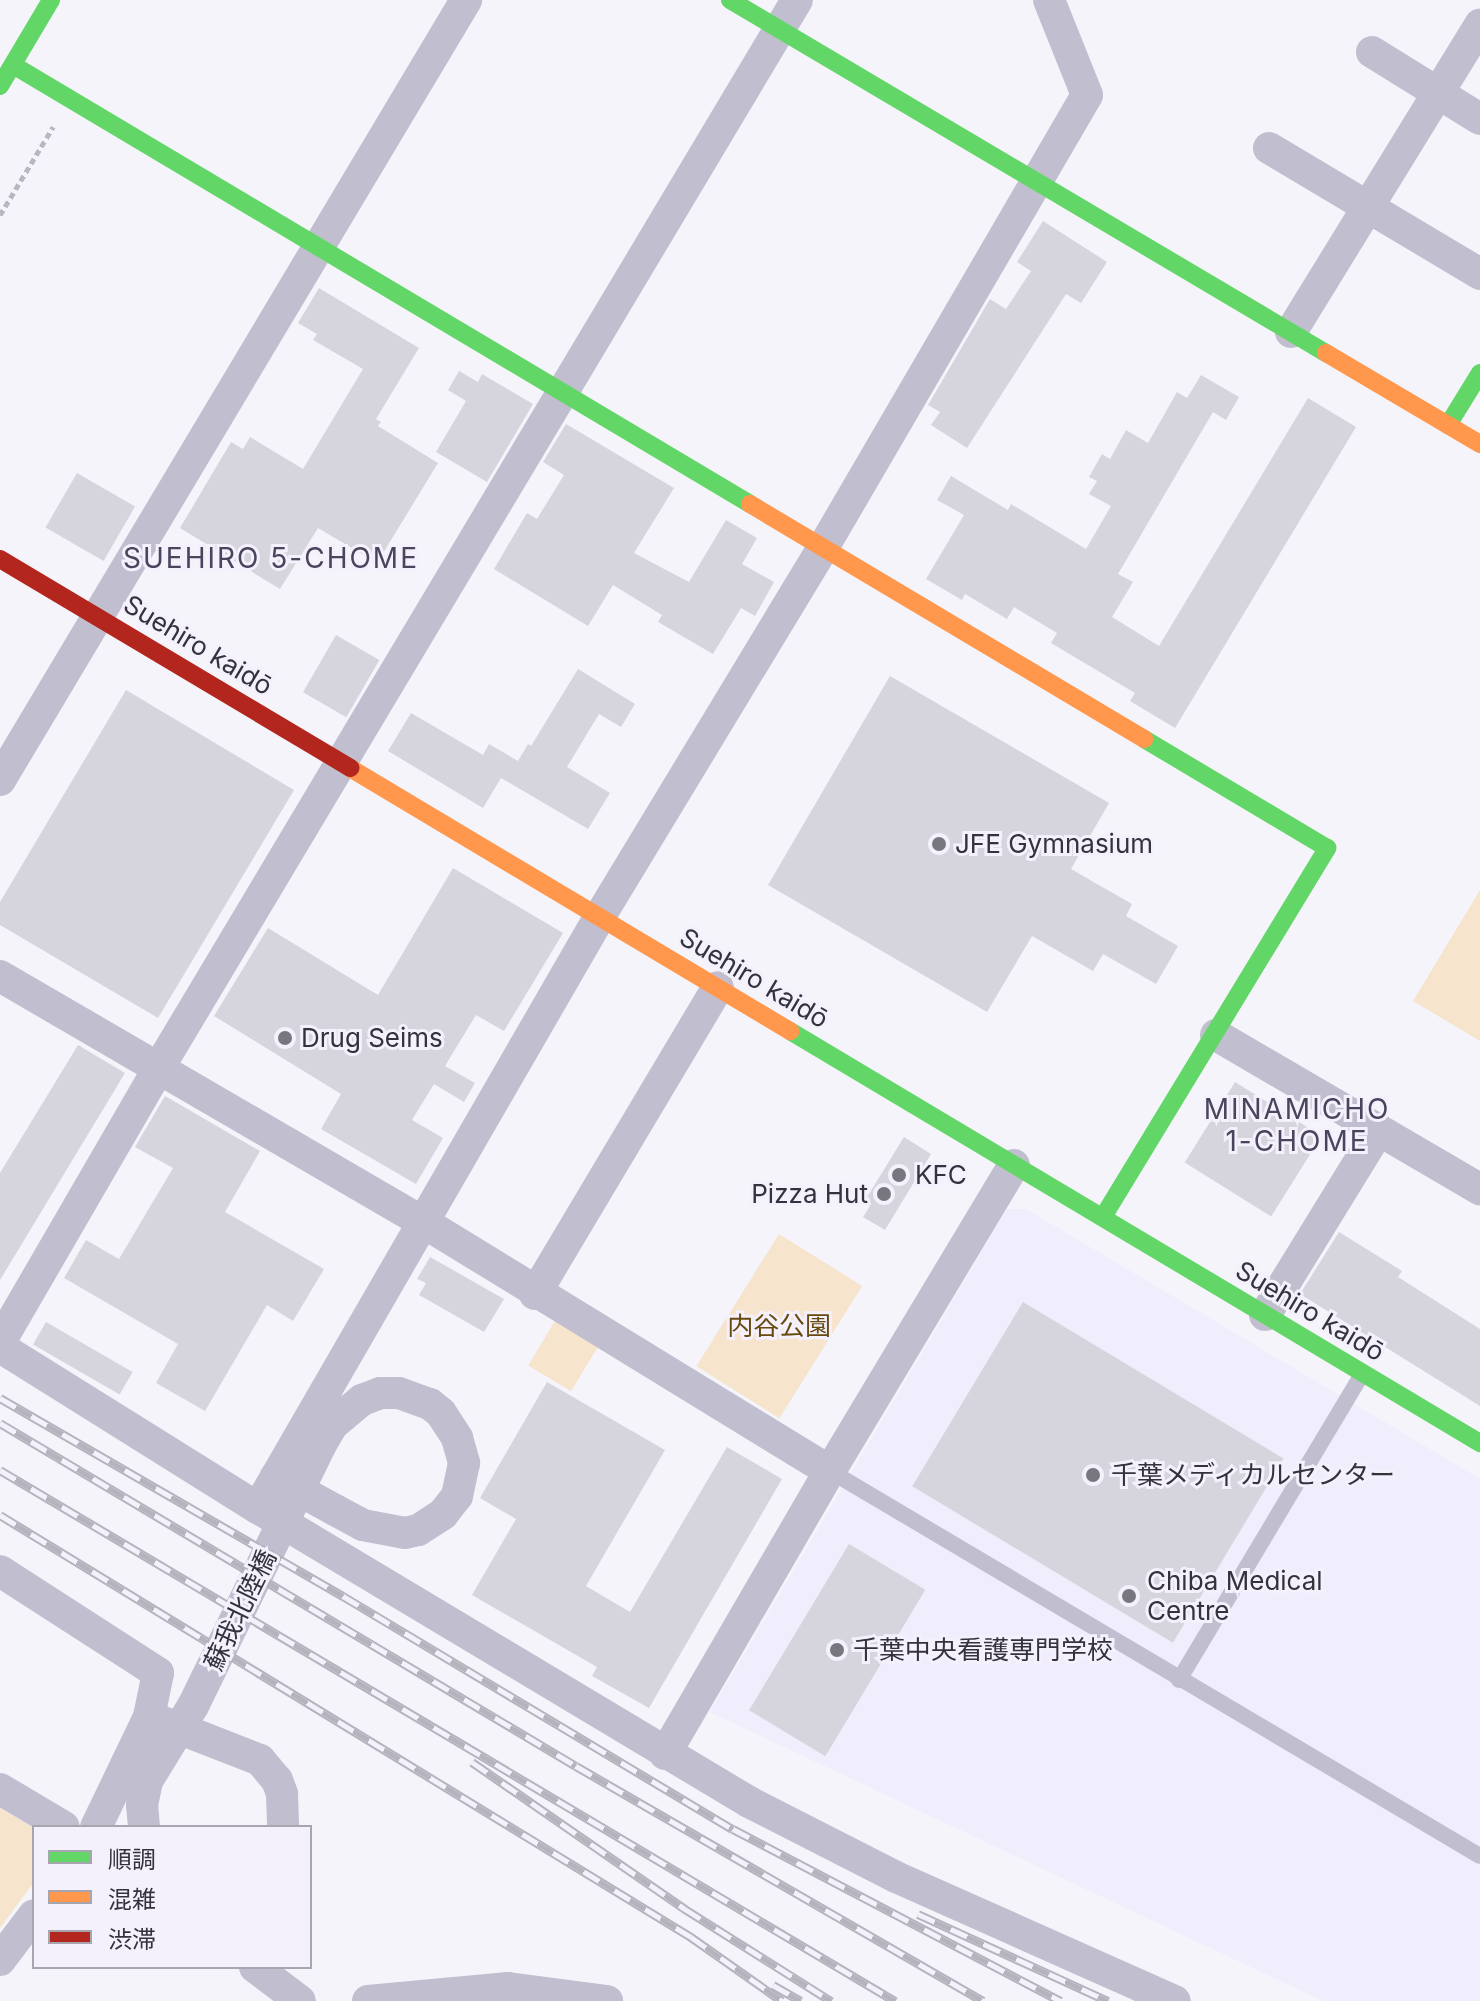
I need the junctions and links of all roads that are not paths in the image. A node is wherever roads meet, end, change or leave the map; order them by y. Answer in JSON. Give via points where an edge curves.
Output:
{"nodes":[{"id":1,"x":51,"y":0,"type":"edge"},
{"id":2,"x":466,"y":0,"type":"edge"},
{"id":3,"x":730,"y":0,"type":"edge"},
{"id":4,"x":797,"y":0,"type":"edge"},
{"id":5,"x":1049,"y":0,"type":"edge"},
{"id":6,"x":1480,"y":25,"type":"edge"},
{"id":7,"x":780,"y":30,"type":"junction"},
{"id":8,"x":1372,"y":52,"type":"dead end"},
{"id":9,"x":13,"y":65,"type":"junction"},
{"id":10,"x":0,"y":86,"type":"edge"},
{"id":11,"x":1435,"y":92,"type":"junction"},
{"id":12,"x":1480,"y":119,"type":"edge"},
{"id":13,"x":1269,"y":148,"type":"dead end"},
{"id":14,"x":1037,"y":182,"type":"junction"},
{"id":15,"x":1368,"y":208,"type":"junction"},
{"id":16,"x":320,"y":249,"type":"junction"},
{"id":17,"x":1480,"y":274,"type":"edge"},
{"id":18,"x":1291,"y":332,"type":"junction"},
{"id":19,"x":1480,"y":373,"type":"edge"},
{"id":20,"x":562,"y":392,"type":"junction"},
{"id":21,"x":1448,"y":425,"type":"junction"},
{"id":22,"x":1480,"y":444,"type":"edge"},
{"id":23,"x":824,"y":546,"type":"junction"},
{"id":24,"x":0,"y":559,"type":"edge"},
{"id":25,"x":100,"y":617,"type":"junction"},
{"id":26,"x":343,"y":763,"type":"junction"},
{"id":27,"x":0,"y":780,"type":"edge"},
{"id":28,"x":600,"y":916,"type":"junction"},
{"id":29,"x":0,"y":976,"type":"edge"},
{"id":30,"x":718,"y":987,"type":"junction"},
{"id":31,"x":1216,"y":1035,"type":"junction"},
{"id":32,"x":158,"y":1069,"type":"junction"},
{"id":33,"x":1379,"y":1130,"type":"junction"},
{"id":34,"x":1014,"y":1165,"type":"junction"},
{"id":35,"x":1480,"y":1189,"type":"edge"},
{"id":36,"x":1103,"y":1217,"type":"junction"},
{"id":37,"x":423,"y":1222,"type":"junction"},
{"id":38,"x":535,"y":1294,"type":"junction"},
{"id":39,"x":1265,"y":1315,"type":"junction"},
{"id":40,"x":0,"y":1345,"type":"edge"},
{"id":41,"x":1362,"y":1373,"type":"junction"},
{"id":42,"x":1480,"y":1443,"type":"edge"},
{"id":43,"x":830,"y":1471,"type":"junction"},
{"id":44,"x":275,"y":1477,"type":"junction"},
{"id":45,"x":298,"y":1491,"type":"edge"},
{"id":46,"x":298,"y":1491,"type":"edge"},
{"id":47,"x":298,"y":1491,"type":"edge"},
{"id":48,"x":298,"y":1491,"type":"edge"},
{"id":49,"x":258,"y":1508,"type":"junction"},
{"id":50,"x":0,"y":1571,"type":"edge"},
{"id":51,"x":1179,"y":1680,"type":"junction"},
{"id":52,"x":149,"y":1717,"type":"junction"},
{"id":53,"x":665,"y":1754,"type":"junction"},
{"id":54,"x":0,"y":1789,"type":"edge"},
{"id":55,"x":61,"y":1825,"type":"edge"},
{"id":56,"x":97,"y":1825,"type":"edge"},
{"id":57,"x":144,"y":1825,"type":"edge"},
{"id":58,"x":283,"y":1825,"type":"edge"},
{"id":59,"x":1480,"y":1856,"type":"edge"},
{"id":60,"x":32,"y":1918,"type":"edge"},
{"id":61,"x":0,"y":1960,"type":"edge"},
{"id":62,"x":258,"y":1969,"type":"edge"},
{"id":63,"x":300,"y":2001,"type":"edge"},
{"id":64,"x":368,"y":2001,"type":"edge"},
{"id":65,"x":607,"y":2001,"type":"edge"},
{"id":66,"x":1175,"y":2001,"type":"edge"}],
"edges":[{"from":1,"to":9,"type":"street"},
{"from":2,"to":16,"type":"street"},
{"from":3,"to":7,"type":"street"},
{"from":4,"to":7,"type":"street"},
{"from":5,"to":14,"type":"street","via":[[1087,95]]},
{"from":6,"to":11,"type":"street"},
{"from":7,"to":14,"type":"street"},
{"from":7,"to":20,"type":"street"},
{"from":8,"to":11,"type":"street"},
{"from":9,"to":10,"type":"street"},
{"from":9,"to":16,"type":"street"},
{"from":11,"to":12,"type":"street"},
{"from":11,"to":15,"type":"street"},
{"from":13,"to":15,"type":"street"},
{"from":14,"to":18,"type":"street"},
{"from":14,"to":23,"type":"street"},
{"from":15,"to":17,"type":"street"},
{"from":15,"to":18,"type":"street"},
{"from":16,"to":20,"type":"street"},
{"from":16,"to":25,"type":"street"},
{"from":18,"to":21,"type":"street"},
{"from":19,"to":21,"type":"street"},
{"from":20,"to":23,"type":"street"},
{"from":20,"to":26,"type":"street"},
{"from":21,"to":22,"type":"street"},
{"from":23,"to":28,"type":"street"},
{"from":23,"to":31,"type":"street","via":[[1327,848]]},
{"from":24,"to":25,"type":"street","name":"Suehiro kaidō"},
{"from":25,"to":26,"type":"street","name":"Suehiro kaidō"},
{"from":25,"to":27,"type":"street"},
{"from":26,"to":28,"type":"street","name":"Suehiro kaidō"},
{"from":26,"to":32,"type":"street"},
{"from":28,"to":30,"type":"street","name":"Suehiro kaidō"},
{"from":28,"to":37,"type":"street"},
{"from":29,"to":32,"type":"street"},
{"from":30,"to":34,"type":"street","name":"Suehiro kaidō"},
{"from":30,"to":38,"type":"street"},
{"from":31,"to":33,"type":"street"},
{"from":31,"to":36,"type":"street"},
{"from":32,"to":37,"type":"street"},
{"from":32,"to":40,"type":"street"},
{"from":33,"to":35,"type":"street"},
{"from":33,"to":39,"type":"street"},
{"from":34,"to":36,"type":"street","name":"Suehiro kaidō"},
{"from":34,"to":43,"type":"street"},
{"from":36,"to":39,"type":"street","name":"Suehiro kaidō"},
{"from":37,"to":38,"type":"street"},
{"from":37,"to":44,"type":"street"},
{"from":38,"to":43,"type":"street"},
{"from":39,"to":41,"type":"street","name":"Suehiro kaidō"},
{"from":40,"to":49,"type":"street"},
{"from":41,"to":42,"type":"street","name":"Suehiro kaidō"},
{"from":41,"to":51,"type":"lane"},
{"from":43,"to":51,"type":"lane"},
{"from":43,"to":53,"type":"street"},
{"from":44,"to":45,"type":"street","name":"蘇我北陸橋"},
{"from":44,"to":49,"type":"street"},
{"from":46,"to":47,"type":"street","name":"蘇我北陸橋","via":[[363,1525],[405,1533],[443,1514],[457,1496],[464,1463],[457,1438],[441,1413],[399,1393],[380,1393],[362,1400],[332,1425]]},
{"from":48,"to":57,"type":"street","name":"蘇我北陸橋","via":[[193,1706],[147,1781]]},
{"from":49,"to":53,"type":"street"},
{"from":50,"to":52,"type":"street","via":[[158,1673]]},
{"from":51,"to":59,"type":"lane"},
{"from":52,"to":56,"type":"street"},
{"from":52,"to":58,"type":"street","via":[[260,1760],[282,1794]]},
{"from":53,"to":66,"type":"street","via":[[896,1877]]},
{"from":54,"to":55,"type":"street"},
{"from":60,"to":61,"type":"street"},
{"from":62,"to":63,"type":"street"},
{"from":64,"to":65,"type":"street","via":[[508,1988]]}]}
